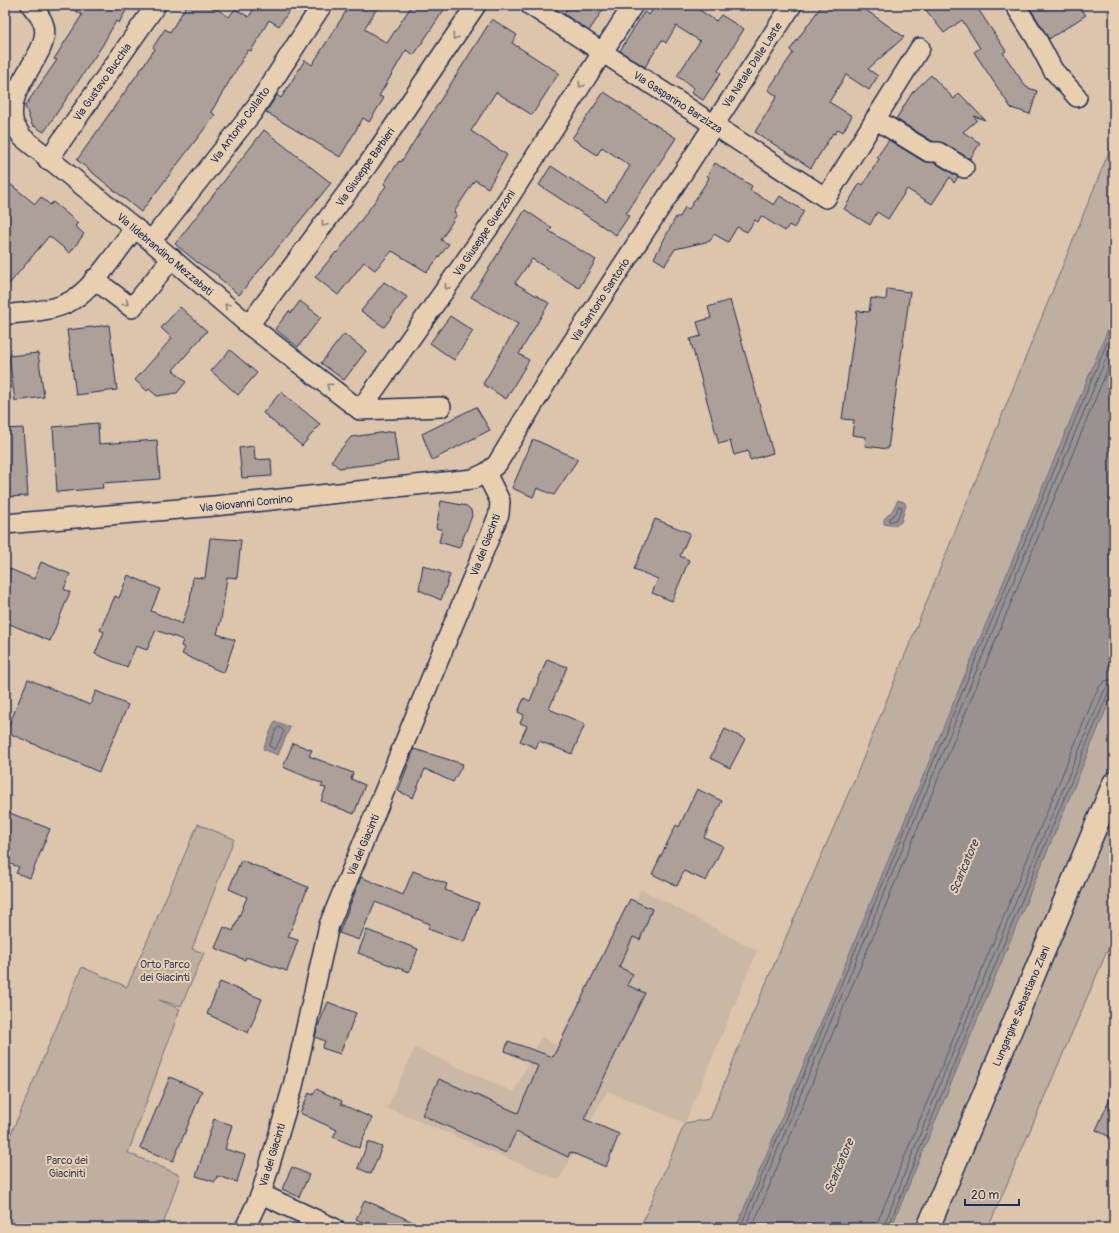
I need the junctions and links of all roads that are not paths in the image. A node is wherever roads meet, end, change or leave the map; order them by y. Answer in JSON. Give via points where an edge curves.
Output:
{"nodes":[{"id":1,"x":31,"y":5,"type":"edge"},
{"id":2,"x":156,"y":5,"type":"edge"},
{"id":3,"x":322,"y":5,"type":"edge"},
{"id":4,"x":476,"y":5,"type":"edge"},
{"id":5,"x":530,"y":5,"type":"edge"},
{"id":6,"x":633,"y":5,"type":"edge"},
{"id":7,"x":792,"y":5,"type":"edge"},
{"id":8,"x":1015,"y":5,"type":"edge"},
{"id":9,"x":920,"y":48,"type":"dead end"},
{"id":10,"x":602,"y":53,"type":"junction"},
{"id":11,"x":1077,"y":97,"type":"dead end"},
{"id":12,"x":875,"y":119,"type":"junction"},
{"id":13,"x":712,"y":125,"type":"junction"},
{"id":14,"x":48,"y":160,"type":"junction"},
{"id":15,"x":964,"y":168,"type":"dead end"},
{"id":16,"x":135,"y":228,"type":"junction"},
{"id":17,"x":151,"y":241,"type":"junction"},
{"id":18,"x":172,"y":258,"type":"junction"},
{"id":19,"x":94,"y":279,"type":"junction"},
{"id":20,"x":5,"y":315,"type":"edge"},
{"id":21,"x":249,"y":326,"type":"junction"},
{"id":22,"x":441,"y":407,"type":"dead end"},
{"id":23,"x":360,"y":410,"type":"junction"},
{"id":24,"x":486,"y":474,"type":"junction"},
{"id":25,"x":5,"y":524,"type":"edge"},
{"id":26,"x":1114,"y":783,"type":"edge"},
{"id":27,"x":261,"y":1194,"type":"junction"},
{"id":28,"x":245,"y":1228,"type":"edge"},
{"id":29,"x":334,"y":1228,"type":"edge"},
{"id":30,"x":928,"y":1228,"type":"edge"}],
"edges":[{"from":1,"to":14,"type":"street","name":"Via Ildebrandino Mezzabati","via":[[40,16],[44,36],[17,90],[13,108],[14,124],[22,137]]},
{"from":2,"to":14,"type":"street","name":"Via Gustavo Bucchia"},
{"from":3,"to":17,"type":"street","name":"Via Antonio Collalto","via":[[252,113]]},
{"from":4,"to":21,"type":"street","name":"Via Giuseppe Barbieri","one_way":true,"via":[[369,163]]},
{"from":5,"to":10,"type":"street","name":"Via Gasparino Barzizza"},
{"from":6,"to":10,"type":"street","name":"Via Giuseppe Guerzoni"},
{"from":7,"to":13,"type":"street","name":"Via Natale Dalle Laste"},
{"from":8,"to":11,"type":"street","via":[[1053,70]]},
{"from":9,"to":12,"type":"street"},
{"from":10,"to":13,"type":"street","name":"Via Gasparino Barzizza"},
{"from":10,"to":23,"type":"street","name":"Via Giuseppe Guerzoni","one_way":true,"via":[[497,216]]},
{"from":12,"to":13,"type":"street","name":"Via Gasparino Barzizza","via":[[826,198]]},
{"from":12,"to":15,"type":"street","via":[[929,152],[938,152]]},
{"from":13,"to":24,"type":"street","name":"Via Santorio Santorio","via":[[497,464]]},
{"from":14,"to":16,"type":"street","name":"Via Ildebrandino Mezzabati"},
{"from":16,"to":17,"type":"street","name":"Via Ildebrandino Mezzabati"},
{"from":16,"to":19,"type":"street"},
{"from":17,"to":18,"type":"street","name":"Via Ildebrandino Mezzabati"},
{"from":19,"to":18,"type":"street","one_way":true,"via":[[132,308]]},
{"from":21,"to":18,"type":"street","name":"Via Ildebrandino Mezzabati","one_way":true},
{"from":19,"to":20,"type":"street","via":[[82,293],[66,304],[50,309]]},
{"from":23,"to":21,"type":"street","name":"Via Ildebrandino Mezzabati","one_way":true},
{"from":22,"to":23,"type":"street"},
{"from":24,"to":25,"type":"street","name":"Via Giovanni Comino","via":[[473,479],[269,501]]},
{"from":24,"to":27,"type":"street","name":"Via dei Giacinti","via":[[500,501],[499,514],[329,925],[298,1067]]},
{"from":26,"to":30,"type":"street","name":"Lungargine Sebastiano Ziani"},
{"from":27,"to":28,"type":"street","name":"Via dei Giacinti"},
{"from":27,"to":29,"type":"street"}]}
